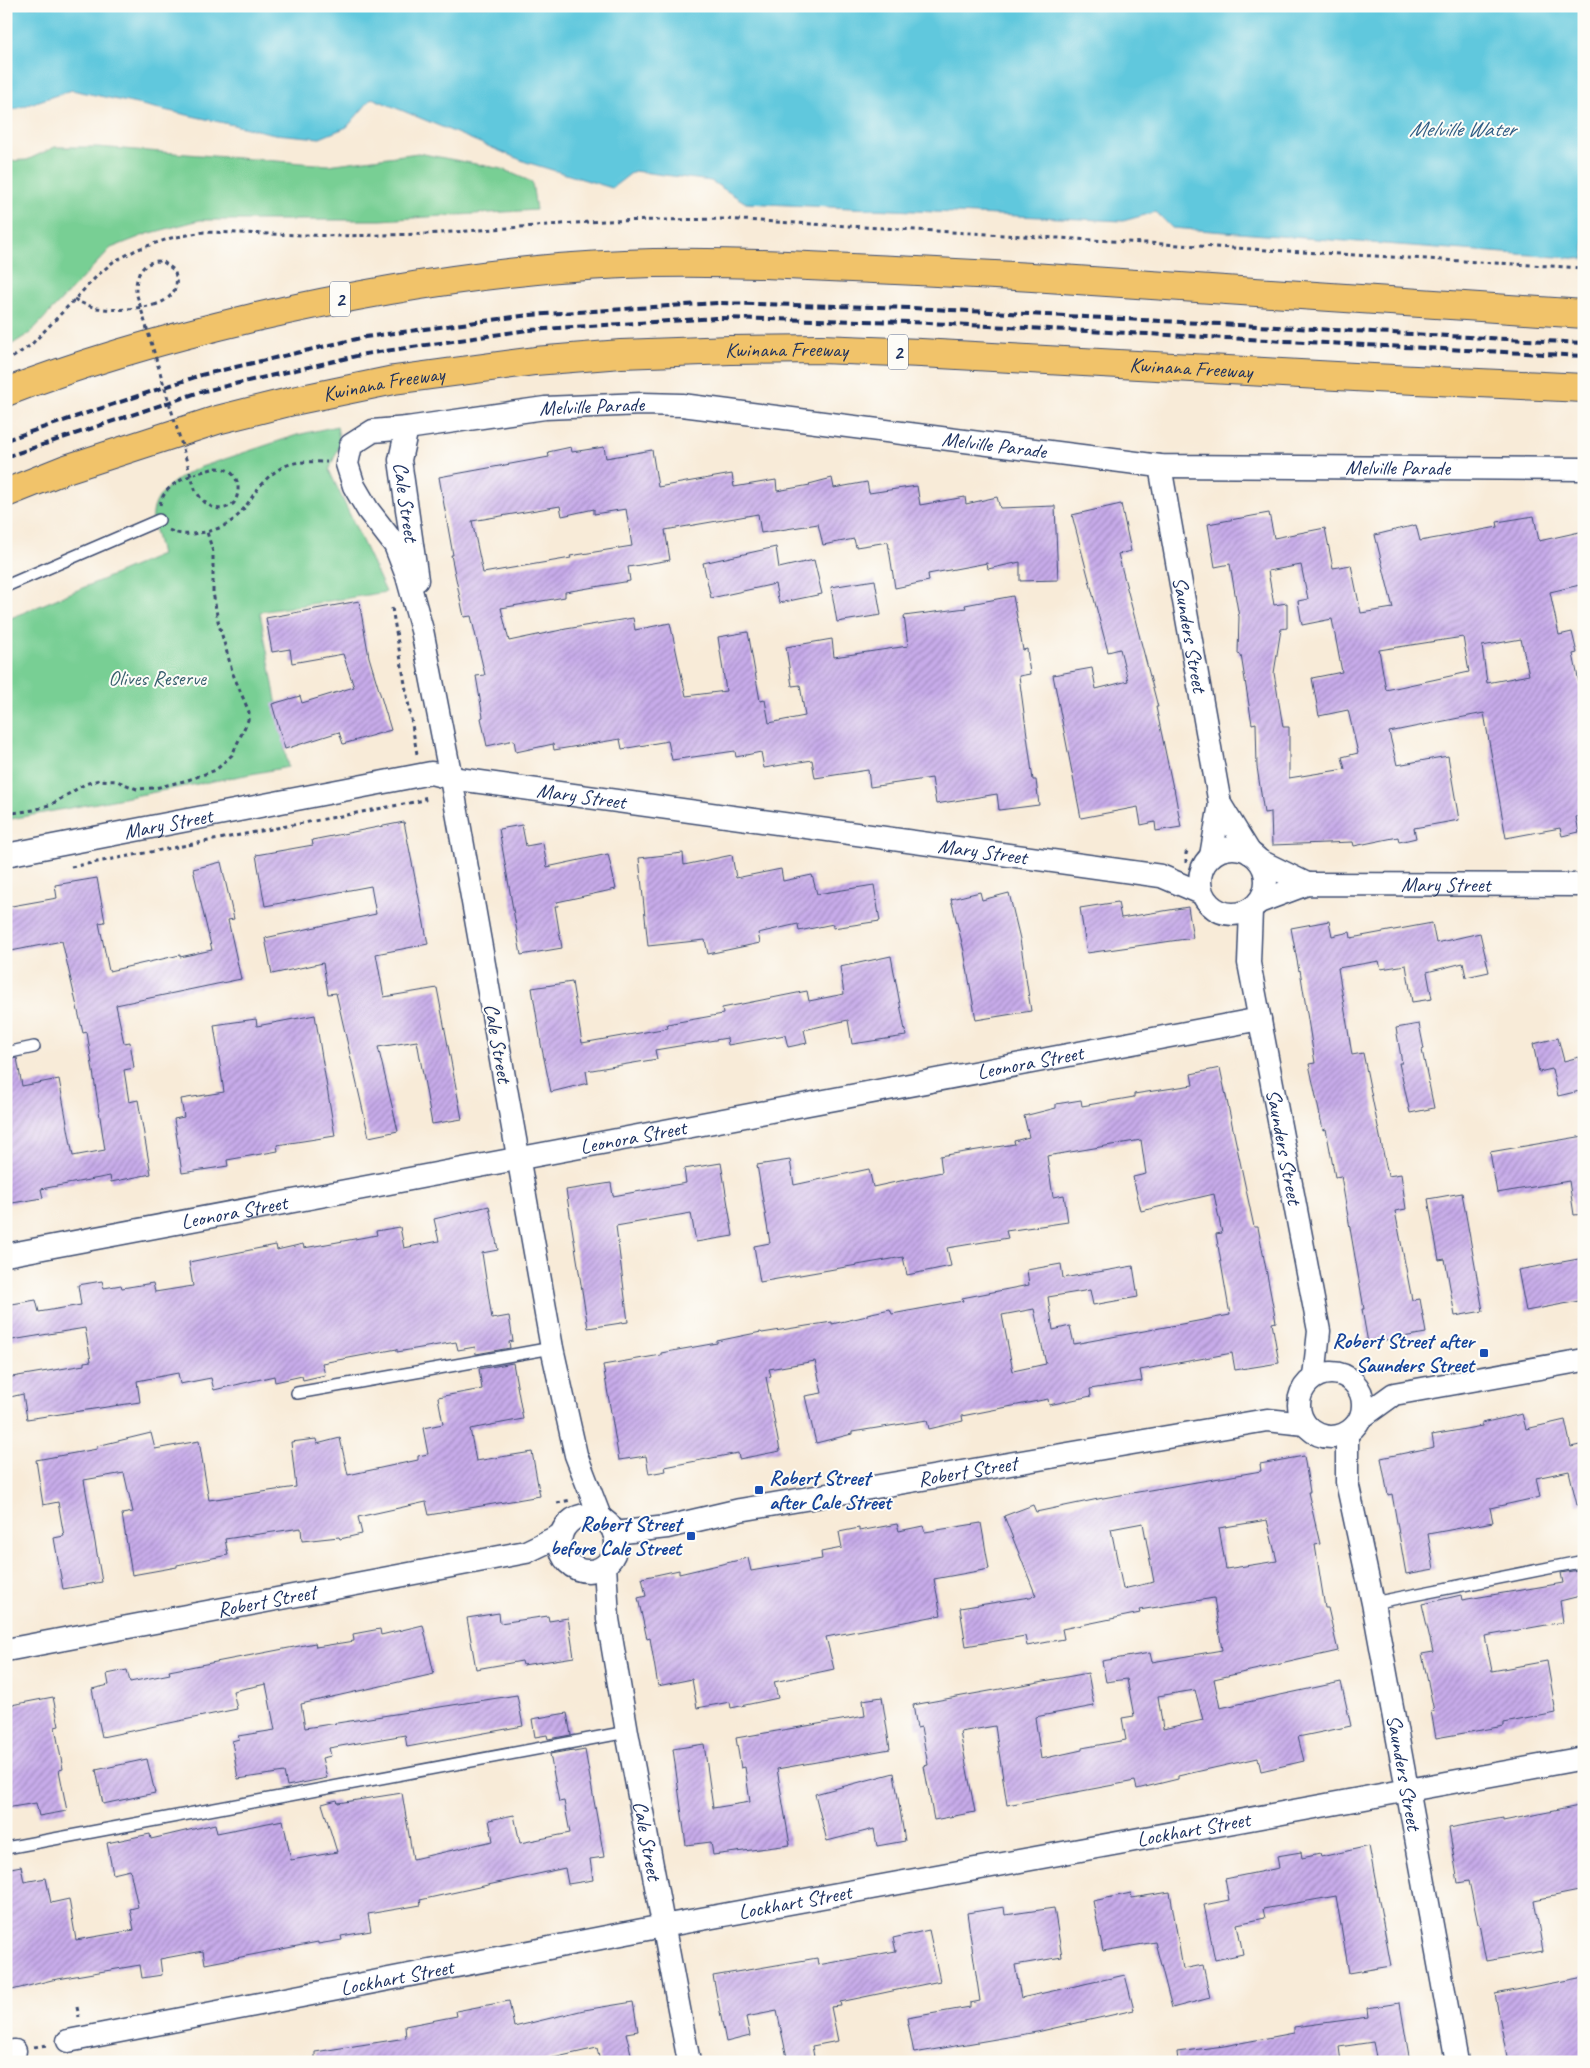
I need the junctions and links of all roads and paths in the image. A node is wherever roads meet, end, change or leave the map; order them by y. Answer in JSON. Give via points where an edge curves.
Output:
{"nodes":[{"id":1,"x":74,"y":299,"type":"dead end"},
{"id":2,"x":1584,"y":314,"type":"edge"},
{"id":3,"x":1584,"y":388,"type":"edge"},
{"id":4,"x":6,"y":392,"type":"edge"},
{"id":5,"x":407,"y":428,"type":"junction"},
{"id":6,"x":347,"y":464,"type":"junction"},
{"id":7,"x":1160,"y":466,"type":"junction"},
{"id":8,"x":1584,"y":469,"type":"edge"},
{"id":9,"x":6,"y":493,"type":"edge"},
{"id":10,"x":159,"y":520,"type":"junction"},
{"id":11,"x":207,"y":532,"type":"junction"},
{"id":12,"x":6,"y":586,"type":"edge"},
{"id":13,"x":391,"y":604,"type":"dead end"},
{"id":14,"x":422,"y":630,"type":"junction"},
{"id":15,"x":421,"y":775,"type":"junction"},
{"id":16,"x":451,"y":778,"type":"junction"},
{"id":17,"x":1220,"y":804,"type":"junction"},
{"id":18,"x":6,"y":814,"type":"edge"},
{"id":19,"x":6,"y":854,"type":"edge"},
{"id":20,"x":1255,"y":857,"type":"junction"},
{"id":21,"x":1207,"y":860,"type":"junction"},
{"id":22,"x":65,"y":868,"type":"dead end"},
{"id":23,"x":1161,"y":876,"type":"junction"},
{"id":24,"x":1307,"y":884,"type":"junction"},
{"id":25,"x":1584,"y":885,"type":"edge"},
{"id":26,"x":1201,"y":893,"type":"junction"},
{"id":27,"x":1255,"y":906,"type":"junction"},
{"id":28,"x":1221,"y":913,"type":"junction"},
{"id":29,"x":1249,"y":963,"type":"junction"},
{"id":30,"x":1260,"y":1019,"type":"junction"},
{"id":31,"x":34,"y":1047,"type":"dead end"},
{"id":32,"x":6,"y":1053,"type":"edge"},
{"id":33,"x":518,"y":1159,"type":"junction"},
{"id":34,"x":6,"y":1255,"type":"edge"},
{"id":35,"x":1319,"y":1332,"type":"junction"},
{"id":36,"x":552,"y":1348,"type":"junction"},
{"id":37,"x":1584,"y":1360,"type":"edge"},
{"id":38,"x":1314,"y":1377,"type":"junction"},
{"id":39,"x":1349,"y":1379,"type":"junction"},
{"id":40,"x":297,"y":1393,"type":"dead end"},
{"id":41,"x":1394,"y":1394,"type":"junction"},
{"id":42,"x":1300,"y":1395,"type":"junction"},
{"id":43,"x":1267,"y":1420,"type":"junction"},
{"id":44,"x":1305,"y":1424,"type":"junction"},
{"id":45,"x":1354,"y":1425,"type":"junction"},
{"id":46,"x":1324,"y":1437,"type":"junction"},
{"id":47,"x":576,"y":1455,"type":"junction"},
{"id":48,"x":1347,"y":1482,"type":"junction"},
{"id":49,"x":567,"y":1526,"type":"junction"},
{"id":50,"x":598,"y":1551,"type":"junction"},
{"id":51,"x":526,"y":1552,"type":"junction"},
{"id":52,"x":1584,"y":1561,"type":"edge"},
{"id":53,"x":1372,"y":1603,"type":"junction"},
{"id":54,"x":6,"y":1650,"type":"edge"},
{"id":55,"x":627,"y":1732,"type":"junction"},
{"id":56,"x":1584,"y":1758,"type":"edge"},
{"id":57,"x":1406,"y":1791,"type":"junction"},
{"id":58,"x":6,"y":1848,"type":"edge"},
{"id":59,"x":663,"y":1926,"type":"junction"},
{"id":60,"x":68,"y":2041,"type":"joint"},
{"id":61,"x":11,"y":2051,"type":"edge"},
{"id":62,"x":689,"y":2062,"type":"edge"},
{"id":63,"x":1457,"y":2062,"type":"edge"}],
"edges":[{"from":1,"to":10,"type":"path","bridge":true,"via":[[85,305],[113,310],[154,305],[168,299],[175,290],[174,270],[162,261],[146,265],[138,275],[136,292],[155,356],[197,493],[205,503],[216,508],[228,508],[234,503],[239,490],[232,473],[218,468],[197,473],[178,481],[168,488],[160,503]]},
{"from":2,"to":4,"type":"highway","number":"2","via":[[922,270],[719,262],[623,264],[469,278],[290,309],[143,346]]},
{"from":3,"to":9,"type":"highway","name":"Kwinana Freeway","number":"2","via":[[911,352],[822,349],[621,354],[535,361],[394,380],[293,401],[198,426],[66,469]]},
{"from":5,"to":6,"type":"street","via":[[372,431],[351,445]]},
{"from":5,"to":7,"type":"street","name":"Melville Parade","via":[[545,408],[682,405]]},
{"from":5,"to":14,"type":"street","name":"Cale Street","via":[[400,460]]},
{"from":6,"to":11,"type":"path","via":[[299,462],[282,468],[265,481],[234,520]]},
{"from":6,"to":14,"type":"street","name":"Cale Street","via":[[358,494],[395,545]]},
{"from":7,"to":8,"type":"street","name":"Melville Parade"},
{"from":7,"to":17,"type":"street","name":"Saunders Street"},
{"from":10,"to":11,"type":"path","via":[[177,534]]},
{"from":10,"to":12,"type":"lane"},
{"from":11,"to":18,"type":"path","via":[[213,552],[213,592],[218,621],[233,674],[249,712],[232,755],[216,770],[188,780],[137,789],[116,780],[99,780],[52,804]]},
{"from":13,"to":15,"type":"path"},
{"from":14,"to":16,"type":"street","name":"Cale Street"},
{"from":15,"to":16,"type":"street","name":"Mary Street","via":[[431,773]]},
{"from":15,"to":19,"type":"street","name":"Mary Street"},
{"from":15,"to":22,"type":"path","via":[[425,800]]},
{"from":16,"to":23,"type":"street","name":"Mary Street"},
{"from":16,"to":33,"type":"street","name":"Cale Street"},
{"from":17,"to":20,"type":"street","name":"Saunders Street"},
{"from":17,"to":21,"type":"street","name":"Saunders Street"},
{"from":20,"to":21,"type":"street","name":"Mary Street","via":[[1241,849],[1229,848]]},
{"from":20,"to":24,"type":"street","name":"Mary Street"},
{"from":20,"to":27,"type":"street","via":[[1265,872],[1266,880],[1265,892]]},
{"from":21,"to":23,"type":"street","name":"Mary Street"},
{"from":21,"to":26,"type":"street","via":[[1199,876]]},
{"from":23,"to":26,"type":"street","name":"Mary Street"},
{"from":24,"to":25,"type":"street","name":"Mary Street"},
{"from":24,"to":27,"type":"street","name":"Mary Street"},
{"from":26,"to":28,"type":"street","name":"Mary Street","via":[[1207,903]]},
{"from":27,"to":28,"type":"street","name":"Mary Street","via":[[1238,915]]},
{"from":27,"to":29,"type":"street","name":"Saunders Street"},
{"from":28,"to":29,"type":"street","name":"Saunders Street"},
{"from":29,"to":30,"type":"street","name":"Saunders Street"},
{"from":30,"to":33,"type":"street","name":"Leonora Street"},
{"from":30,"to":35,"type":"street","name":"Saunders Street"},
{"from":31,"to":32,"type":"lane"},
{"from":33,"to":34,"type":"street","name":"Leonora Street"},
{"from":33,"to":36,"type":"street","name":"Cale Street"},
{"from":35,"to":38,"type":"street","name":"Saunders Street"},
{"from":35,"to":39,"type":"street","name":"Saunders Street"},
{"from":36,"to":40,"type":"lane"},
{"from":36,"to":47,"type":"street","name":"Cale Street"},
{"from":37,"to":41,"type":"street"},
{"from":38,"to":39,"type":"street","via":[[1336,1373]]},
{"from":38,"to":42,"type":"street"},
{"from":39,"to":41,"type":"street"},
{"from":39,"to":45,"type":"street","name":"Saunders Street","via":[[1362,1394],[1364,1405]]},
{"from":41,"to":45,"type":"street"},
{"from":42,"to":43,"type":"street","name":"Robert Street"},
{"from":42,"to":44,"type":"street","via":[[1300,1414]]},
{"from":43,"to":44,"type":"street","name":"Robert Street"},
{"from":43,"to":50,"type":"street","name":"Robert Street","via":[[740,1510],[667,1527]]},
{"from":44,"to":46,"type":"street","name":"Saunders Street"},
{"from":45,"to":46,"type":"street","via":[[1335,1438]]},
{"from":45,"to":48,"type":"street","name":"Saunders Street"},
{"from":46,"to":48,"type":"street","name":"Saunders Street"},
{"from":47,"to":49,"type":"street","name":"Cale Street"},
{"from":47,"to":50,"type":"street","name":"Cale Street"},
{"from":48,"to":53,"type":"street","name":"Saunders Street"},
{"from":49,"to":50,"type":"street","via":[[584,1514]]},
{"from":49,"to":50,"type":"street","name":"Cale Street","via":[[560,1545],[564,1557]]},
{"from":49,"to":51,"type":"street","name":"Robert Street"},
{"from":50,"to":51,"type":"street","name":"Robert Street"},
{"from":50,"to":55,"type":"street","name":"Cale Street"},
{"from":51,"to":54,"type":"street","name":"Robert Street"},
{"from":52,"to":53,"type":"lane"},
{"from":53,"to":57,"type":"street","name":"Saunders Street"},
{"from":55,"to":58,"type":"lane"},
{"from":55,"to":59,"type":"street","name":"Cale Street"},
{"from":56,"to":57,"type":"street","name":"Lockhart Street"},
{"from":57,"to":59,"type":"street","name":"Lockhart Street"},
{"from":57,"to":63,"type":"street","name":"Saunders Street"},
{"from":59,"to":60,"type":"street","name":"Lockhart Street"},
{"from":59,"to":62,"type":"street","name":"Cale Street"},
{"from":60,"to":61,"type":"path"}]}
